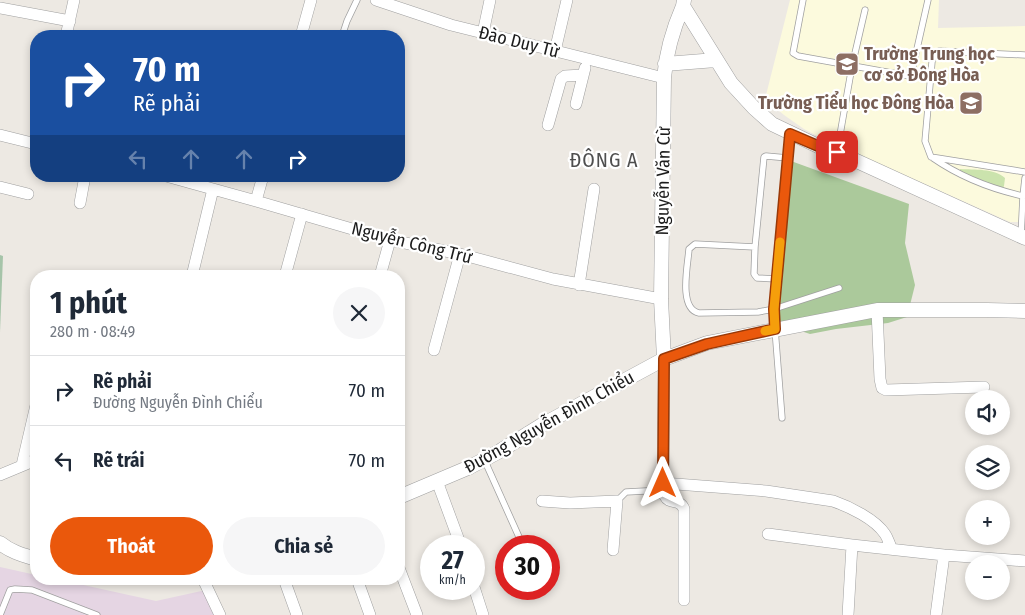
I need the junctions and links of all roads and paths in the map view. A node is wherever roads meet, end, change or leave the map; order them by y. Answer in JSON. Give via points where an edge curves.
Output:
{"nodes":[{"id":1,"x":74,"y":0,"type":"edge"},
{"id":2,"x":311,"y":0,"type":"edge"},
{"id":3,"x":357,"y":0,"type":"edge"},
{"id":4,"x":376,"y":0,"type":"edge"},
{"id":5,"x":490,"y":0,"type":"edge"},
{"id":6,"x":568,"y":0,"type":"edge"},
{"id":7,"x":803,"y":0,"type":"edge"},
{"id":8,"x":928,"y":0,"type":"edge"},
{"id":9,"x":684,"y":3,"type":"edge"},
{"id":10,"x":0,"y":8,"type":"edge"},
{"id":11,"x":865,"y":10,"type":"dead end"},
{"id":12,"x":70,"y":21,"type":"junction"},
{"id":13,"x":68,"y":30,"type":"edge"},
{"id":14,"x":303,"y":30,"type":"edge"},
{"id":15,"x":344,"y":30,"type":"edge"},
{"id":16,"x":483,"y":33,"type":"junction"},
{"id":17,"x":555,"y":51,"type":"junction"},
{"id":18,"x":1025,"y":55,"type":"edge"},
{"id":19,"x":587,"y":59,"type":"junction"},
{"id":20,"x":716,"y":60,"type":"junction"},
{"id":21,"x":665,"y":64,"type":"junction"},
{"id":22,"x":852,"y":66,"type":"junction"},
{"id":23,"x":583,"y":74,"type":"junction"},
{"id":24,"x":664,"y":78,"type":"junction"},
{"id":25,"x":576,"y":104,"type":"dead end"},
{"id":26,"x":548,"y":125,"type":"dead end"},
{"id":27,"x":790,"y":134,"type":"junction"},
{"id":28,"x":0,"y":135,"type":"edge"},
{"id":29,"x":30,"y":142,"type":"edge"},
{"id":30,"x":837,"y":152,"type":"junction"},
{"id":31,"x":931,"y":157,"type":"junction"},
{"id":32,"x":788,"y":158,"type":"junction"},
{"id":33,"x":1025,"y":172,"type":"edge"},
{"id":34,"x":1025,"y":178,"type":"edge"},
{"id":35,"x":84,"y":182,"type":"edge"},
{"id":36,"x":193,"y":182,"type":"edge"},
{"id":37,"x":261,"y":182,"type":"edge"},
{"id":38,"x":0,"y":187,"type":"edge"},
{"id":39,"x":213,"y":189,"type":"junction"},
{"id":40,"x":594,"y":189,"type":"dead end"},
{"id":41,"x":28,"y":194,"type":"dead end"},
{"id":42,"x":1023,"y":196,"type":"junction"},
{"id":43,"x":256,"y":201,"type":"junction"},
{"id":44,"x":80,"y":203,"type":"dead end"},
{"id":45,"x":1024,"y":205,"type":"edge"},
{"id":46,"x":302,"y":214,"type":"junction"},
{"id":47,"x":1023,"y":237,"type":"edge"},
{"id":48,"x":390,"y":240,"type":"junction"},
{"id":49,"x":756,"y":247,"type":"junction"},
{"id":50,"x":460,"y":254,"type":"junction"},
{"id":51,"x":193,"y":270,"type":"edge"},
{"id":52,"x":287,"y":270,"type":"edge"},
{"id":53,"x":382,"y":270,"type":"edge"},
{"id":54,"x":777,"y":279,"type":"junction"},
{"id":55,"x":579,"y":285,"type":"junction"},
{"id":56,"x":838,"y":288,"type":"dead end"},
{"id":57,"x":661,"y":299,"type":"junction"},
{"id":58,"x":774,"y":309,"type":"junction"},
{"id":59,"x":877,"y":310,"type":"junction"},
{"id":60,"x":1025,"y":312,"type":"edge"},
{"id":61,"x":775,"y":329,"type":"junction"},
{"id":62,"x":434,"y":350,"type":"dead end"},
{"id":63,"x":664,"y":359,"type":"junction"},
{"id":64,"x":984,"y":388,"type":"dead end"},
{"id":65,"x":782,"y":418,"type":"dead end"},
{"id":66,"x":30,"y":431,"type":"edge"},
{"id":67,"x":484,"y":459,"type":"junction"},
{"id":68,"x":30,"y":463,"type":"edge"},
{"id":69,"x":22,"y":466,"type":"junction"},
{"id":70,"x":0,"y":475,"type":"edge"},
{"id":71,"x":437,"y":481,"type":"junction"},
{"id":72,"x":663,"y":487,"type":"junction"},
{"id":73,"x":405,"y":494,"type":"edge"},
{"id":74,"x":542,"y":501,"type":"dead end"},
{"id":75,"x":617,"y":501,"type":"junction"},
{"id":76,"x":768,"y":534,"type":"dead end"},
{"id":77,"x":457,"y":535,"type":"edge"},
{"id":78,"x":518,"y":535,"type":"edge"},
{"id":79,"x":0,"y":543,"type":"edge"},
{"id":80,"x":852,"y":545,"type":"junction"},
{"id":81,"x":892,"y":549,"type":"junction"},
{"id":82,"x":613,"y":550,"type":"dead end"},
{"id":83,"x":944,"y":555,"type":"junction"},
{"id":84,"x":30,"y":557,"type":"edge"},
{"id":85,"x":1025,"y":561,"type":"edge"},
{"id":86,"x":405,"y":584,"type":"edge"},
{"id":87,"x":206,"y":585,"type":"edge"},
{"id":88,"x":286,"y":585,"type":"edge"},
{"id":89,"x":359,"y":585,"type":"edge"},
{"id":90,"x":478,"y":600,"type":"edge"},
{"id":91,"x":684,"y":600,"type":"dead end"},
{"id":92,"x":0,"y":615,"type":"edge"},
{"id":93,"x":97,"y":615,"type":"edge"},
{"id":94,"x":220,"y":615,"type":"edge"},
{"id":95,"x":297,"y":615,"type":"edge"},
{"id":96,"x":370,"y":615,"type":"edge"},
{"id":97,"x":417,"y":615,"type":"edge"},
{"id":98,"x":482,"y":615,"type":"edge"},
{"id":99,"x":848,"y":615,"type":"edge"},
{"id":100,"x":936,"y":615,"type":"edge"}],
"edges":[{"from":1,"to":12,"type":"street"},
{"from":2,"to":14,"type":"street"},
{"from":3,"to":15,"type":"lane"},
{"from":4,"to":16,"type":"street","name":"Đào Duy Từ"},
{"from":5,"to":16,"type":"street"},
{"from":6,"to":17,"type":"street"},
{"from":7,"to":22,"type":"lane","via":[[793,53]]},
{"from":8,"to":22,"type":"lane","via":[[909,76]]},
{"from":9,"to":20,"type":"street"},
{"from":9,"to":21,"type":"street","name":"Nguyễn Văn Cừ"},
{"from":10,"to":12,"type":"street"},
{"from":11,"to":22,"type":"lane"},
{"from":12,"to":13,"type":"street"},
{"from":16,"to":17,"type":"street","name":"Đào Duy Từ"},
{"from":17,"to":19,"type":"street","name":"Đào Duy Từ"},
{"from":18,"to":31,"type":"lane","via":[[939,51],[934,54],[925,142]]},
{"from":19,"to":23,"type":"street"},
{"from":19,"to":24,"type":"street","name":"Đào Duy Từ"},
{"from":20,"to":21,"type":"street"},
{"from":20,"to":27,"type":"street","via":[[754,108]]},
{"from":21,"to":24,"type":"street","name":"Nguyễn Văn Cừ"},
{"from":22,"to":30,"type":"lane"},
{"from":23,"to":25,"type":"street"},
{"from":23,"to":26,"type":"street","via":[[560,79]]},
{"from":24,"to":57,"type":"street","name":"Nguyễn Văn Cừ"},
{"from":27,"to":30,"type":"street"},
{"from":27,"to":32,"type":"lane"},
{"from":28,"to":29,"type":"street"},
{"from":30,"to":47,"type":"street"},
{"from":31,"to":33,"type":"lane"},
{"from":31,"to":42,"type":"lane","via":[[954,171]]},
{"from":32,"to":49,"type":"lane","via":[[764,157]]},
{"from":32,"to":54,"type":"lane"},
{"from":34,"to":42,"type":"lane"},
{"from":35,"to":44,"type":"street"},
{"from":36,"to":39,"type":"street","name":"Nguyễn Công Trứ"},
{"from":37,"to":43,"type":"street"},
{"from":38,"to":41,"type":"street"},
{"from":39,"to":43,"type":"street","name":"Nguyễn Công Trứ"},
{"from":39,"to":51,"type":"street"},
{"from":40,"to":55,"type":"street"},
{"from":42,"to":45,"type":"lane"},
{"from":43,"to":46,"type":"street","name":"Nguyễn Công Trứ"},
{"from":45,"to":47,"type":"lane"},
{"from":46,"to":48,"type":"street","name":"Nguyễn Công Trứ"},
{"from":46,"to":52,"type":"street"},
{"from":48,"to":50,"type":"street","name":"Nguyễn Công Trứ"},
{"from":48,"to":53,"type":"street"},
{"from":49,"to":54,"type":"lane","via":[[754,274],[761,279]]},
{"from":49,"to":58,"type":"lane","via":[[695,244],[689,248],[688,303],[694,312],[699,313]]},
{"from":50,"to":55,"type":"street","name":"Nguyễn Công Trứ"},
{"from":50,"to":62,"type":"street"},
{"from":54,"to":58,"type":"lane"},
{"from":55,"to":57,"type":"street","name":"Nguyễn Công Trứ"},
{"from":56,"to":58,"type":"lane"},
{"from":57,"to":63,"type":"street","name":"Nguyễn Văn Cừ"},
{"from":58,"to":61,"type":"lane"},
{"from":59,"to":60,"type":"street","name":"Đường Nguyễn Đình Chiểu"},
{"from":59,"to":61,"type":"street","name":"Đường Nguyễn Đình Chiểu"},
{"from":59,"to":64,"type":"street","via":[[882,388]]},
{"from":61,"to":63,"type":"street","name":"Đường Nguyễn Đình Chiểu","via":[[707,344]]},
{"from":61,"to":65,"type":"lane"},
{"from":63,"to":67,"type":"street","name":"Đường Nguyễn Đình Chiểu"},
{"from":63,"to":72,"type":"street"},
{"from":66,"to":69,"type":"street"},
{"from":67,"to":71,"type":"street","name":"Đường Nguyễn Đình Chiểu"},
{"from":67,"to":78,"type":"lane"},
{"from":68,"to":69,"type":"street"},
{"from":69,"to":70,"type":"street"},
{"from":71,"to":73,"type":"street","name":"Đường Nguyễn Đình Chiểu"},
{"from":71,"to":77,"type":"street"},
{"from":72,"to":75,"type":"lane","via":[[626,492]]},
{"from":72,"to":81,"type":"street","via":[[766,491],[833,501],[872,520],[885,534]]},
{"from":72,"to":91,"type":"street","via":[[665,496],[683,505],[684,509]]},
{"from":74,"to":75,"type":"street"},
{"from":75,"to":82,"type":"street"},
{"from":76,"to":80,"type":"street"},
{"from":79,"to":84,"type":"street"},
{"from":80,"to":81,"type":"street"},
{"from":80,"to":99,"type":"street"},
{"from":81,"to":83,"type":"street"},
{"from":83,"to":85,"type":"street"},
{"from":83,"to":100,"type":"street"},
{"from":86,"to":97,"type":"street"},
{"from":87,"to":94,"type":"street"},
{"from":88,"to":95,"type":"street"},
{"from":89,"to":96,"type":"street"},
{"from":90,"to":98,"type":"street"},
{"from":92,"to":93,"type":"lane","via":[[10,590],[15,589],[32,590]]}]}
